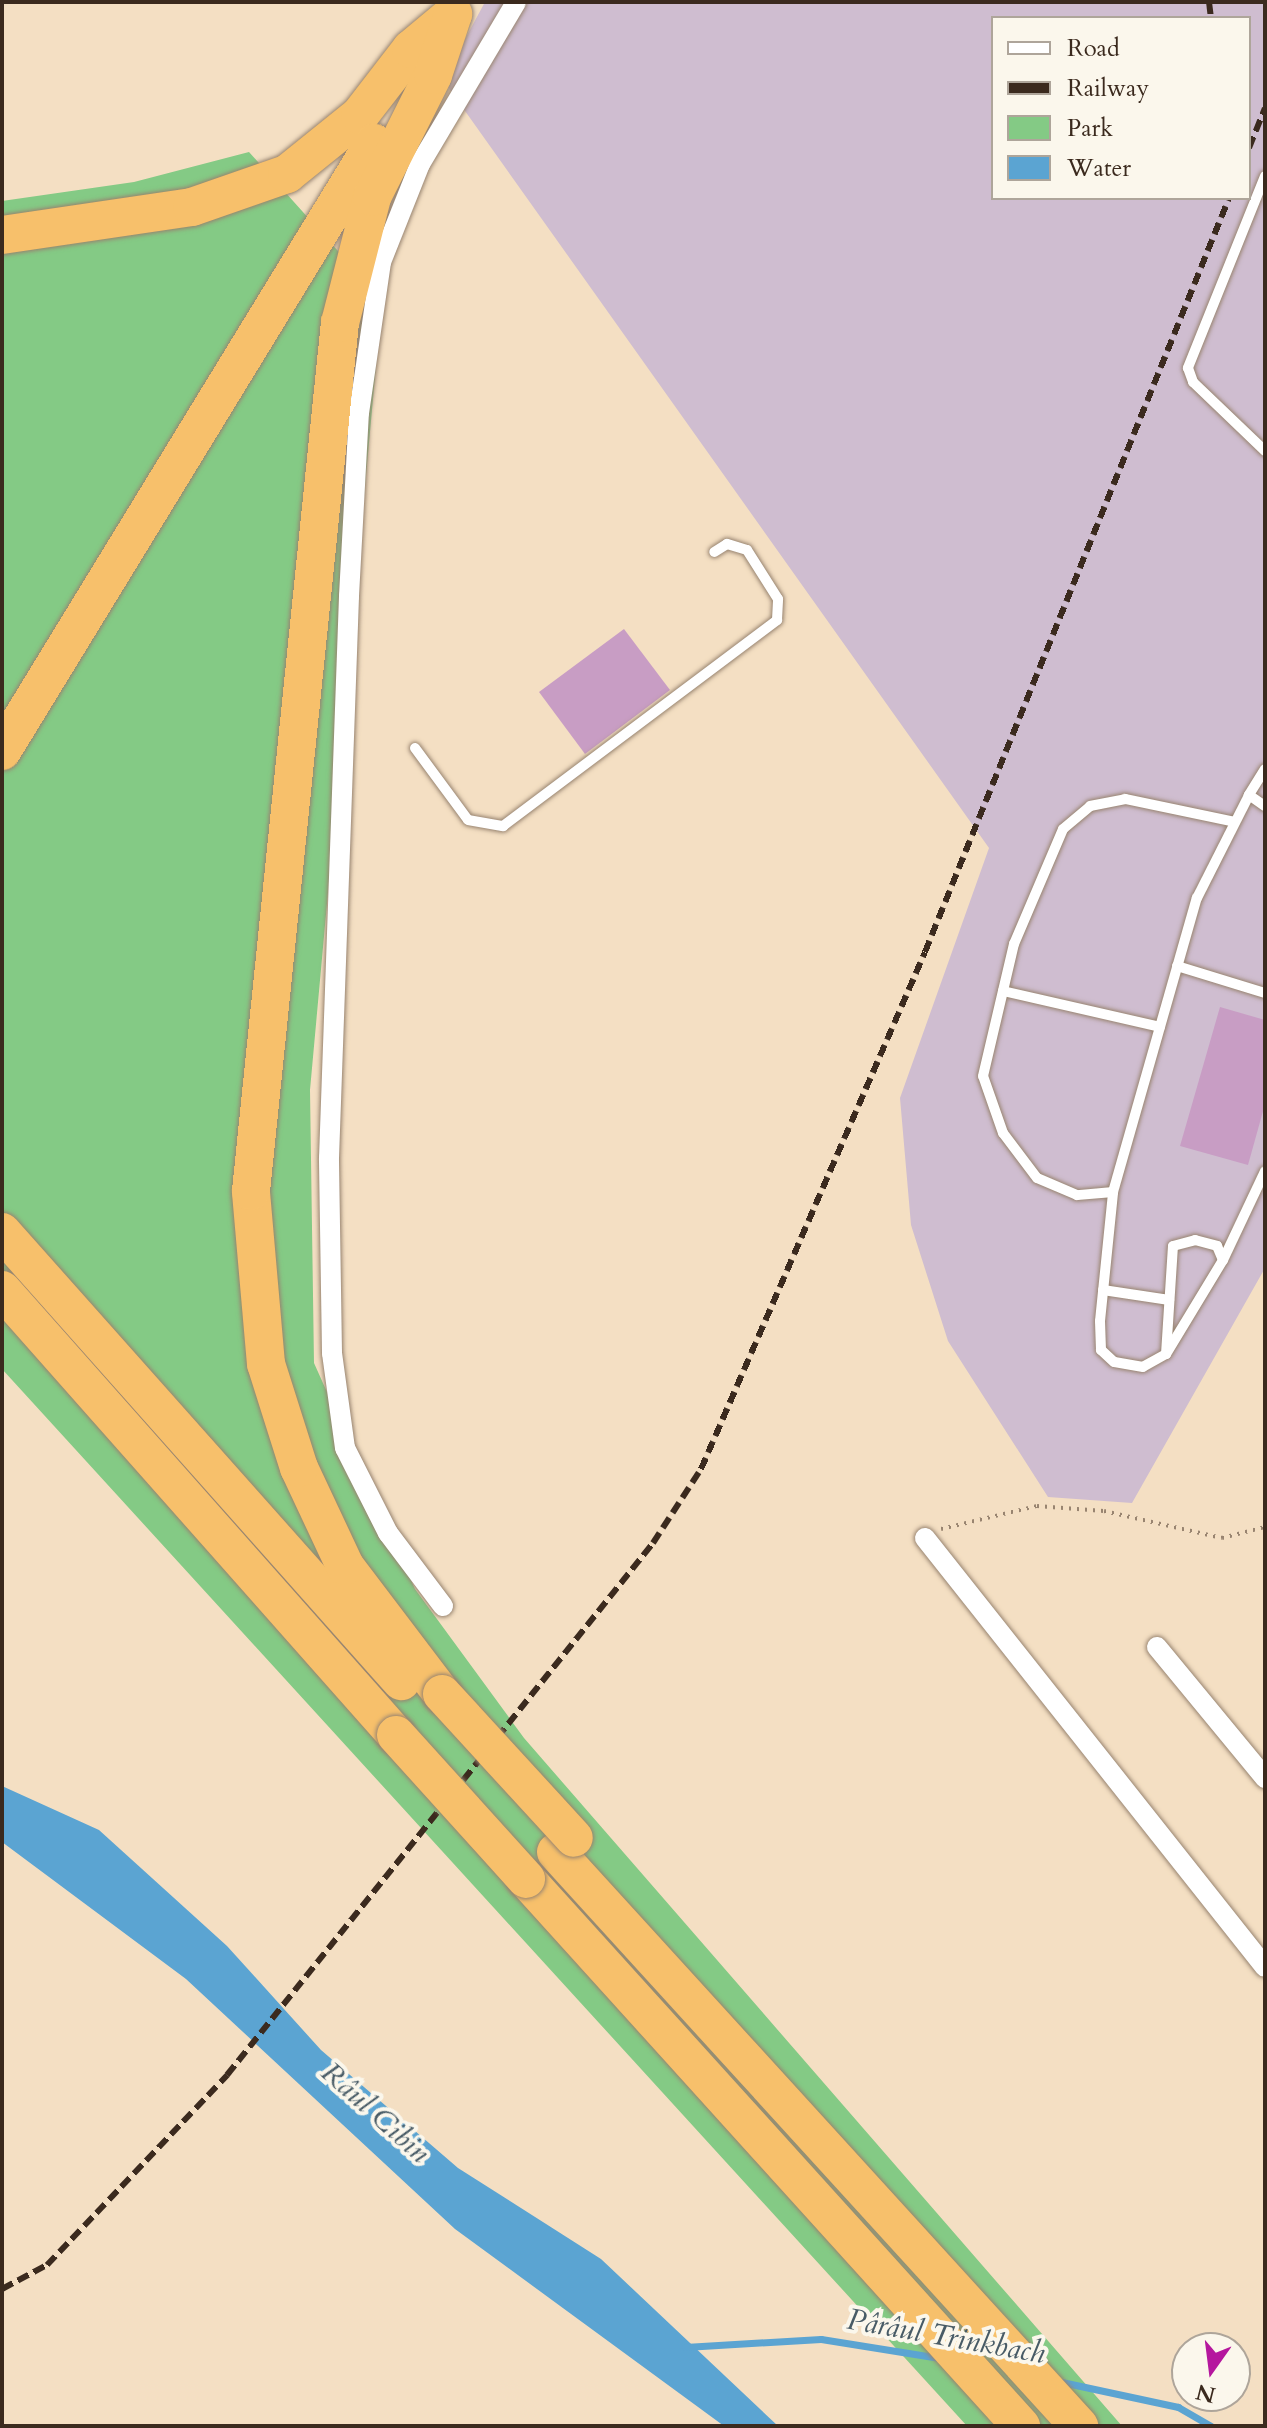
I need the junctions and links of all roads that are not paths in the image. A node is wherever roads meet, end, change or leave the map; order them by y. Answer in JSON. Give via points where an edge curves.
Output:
{"nodes":[{"id":1,"x":516,"y":2,"type":"edge"},
{"id":2,"x":457,"y":8,"type":"edge"},
{"id":3,"x":1265,"y":176,"type":"edge"},
{"id":4,"x":2,"y":235,"type":"edge"},
{"id":5,"x":1265,"y":451,"type":"edge"},
{"id":6,"x":714,"y":552,"type":"dead end"},
{"id":7,"x":415,"y":748,"type":"dead end"},
{"id":8,"x":2,"y":751,"type":"edge"},
{"id":9,"x":1265,"y":769,"type":"edge"},
{"id":10,"x":1249,"y":795,"type":"junction"},
{"id":11,"x":1265,"y":806,"type":"edge"},
{"id":12,"x":1235,"y":822,"type":"junction"},
{"id":13,"x":1177,"y":966,"type":"junction"},
{"id":14,"x":1003,"y":991,"type":"junction"},
{"id":15,"x":1265,"y":993,"type":"edge"},
{"id":16,"x":1160,"y":1027,"type":"junction"},
{"id":17,"x":1265,"y":1171,"type":"edge"},
{"id":18,"x":1113,"y":1192,"type":"junction"},
{"id":19,"x":2,"y":1232,"type":"edge"},
{"id":20,"x":1223,"y":1260,"type":"junction"},
{"id":21,"x":2,"y":1290,"type":"edge"},
{"id":22,"x":1103,"y":1290,"type":"junction"},
{"id":23,"x":1169,"y":1300,"type":"junction"},
{"id":24,"x":2,"y":1322,"type":"edge"},
{"id":25,"x":1166,"y":1354,"type":"junction"},
{"id":26,"x":925,"y":1538,"type":"road end"},
{"id":27,"x":443,"y":1606,"type":"dead end"},
{"id":28,"x":1157,"y":1647,"type":"dead end"},
{"id":29,"x":434,"y":1702,"type":"junction"},
{"id":30,"x":390,"y":1742,"type":"junction"},
{"id":31,"x":1265,"y":1778,"type":"edge"},
{"id":32,"x":1265,"y":1967,"type":"edge"},
{"id":33,"x":1021,"y":2426,"type":"edge"},
{"id":34,"x":1079,"y":2426,"type":"edge"}],
"edges":[{"from":1,"to":27,"type":"street","via":[[420,164],[381,262],[359,413],[349,596],[329,1158],[332,1353],[345,1448],[388,1533]]},
{"from":2,"to":4,"type":"highway","via":[[411,49],[337,138],[287,174],[192,207]]},
{"from":2,"to":8,"type":"highway"},
{"from":2,"to":29,"type":"highway","via":[[433,75],[372,197],[340,323],[251,1191],[266,1364],[299,1468],[345,1566]]},
{"from":3,"to":5,"type":"lane","via":[[1188,368],[1193,382]]},
{"from":6,"to":7,"type":"lane","via":[[727,544],[747,550],[778,599],[777,620],[503,826],[468,820]]},
{"from":9,"to":10,"type":"lane"},
{"from":10,"to":11,"type":"lane"},
{"from":10,"to":12,"type":"lane"},
{"from":12,"to":13,"type":"lane","via":[[1197,898]]},
{"from":12,"to":14,"type":"lane","via":[[1125,799],[1090,806],[1063,829],[1014,944]]},
{"from":13,"to":15,"type":"lane"},
{"from":13,"to":16,"type":"lane"},
{"from":14,"to":16,"type":"lane"},
{"from":14,"to":18,"type":"lane","via":[[983,1076],[1003,1133],[1037,1178],[1077,1195]]},
{"from":16,"to":18,"type":"lane"},
{"from":17,"to":20,"type":"lane"},
{"from":18,"to":22,"type":"lane"},
{"from":19,"to":29,"type":"highway"},
{"from":20,"to":23,"type":"lane","via":[[1217,1246],[1195,1240],[1173,1246]]},
{"from":20,"to":25,"type":"lane"},
{"from":21,"to":30,"type":"highway"},
{"from":22,"to":23,"type":"lane"},
{"from":22,"to":25,"type":"lane","via":[[1101,1350],[1114,1362],[1143,1367]]},
{"from":23,"to":25,"type":"lane"},
{"from":24,"to":30,"type":"highway"},
{"from":26,"to":32,"type":"street"},
{"from":28,"to":31,"type":"street"},
{"from":29,"to":34,"type":"highway"},
{"from":30,"to":33,"type":"highway","bridge":true}]}
